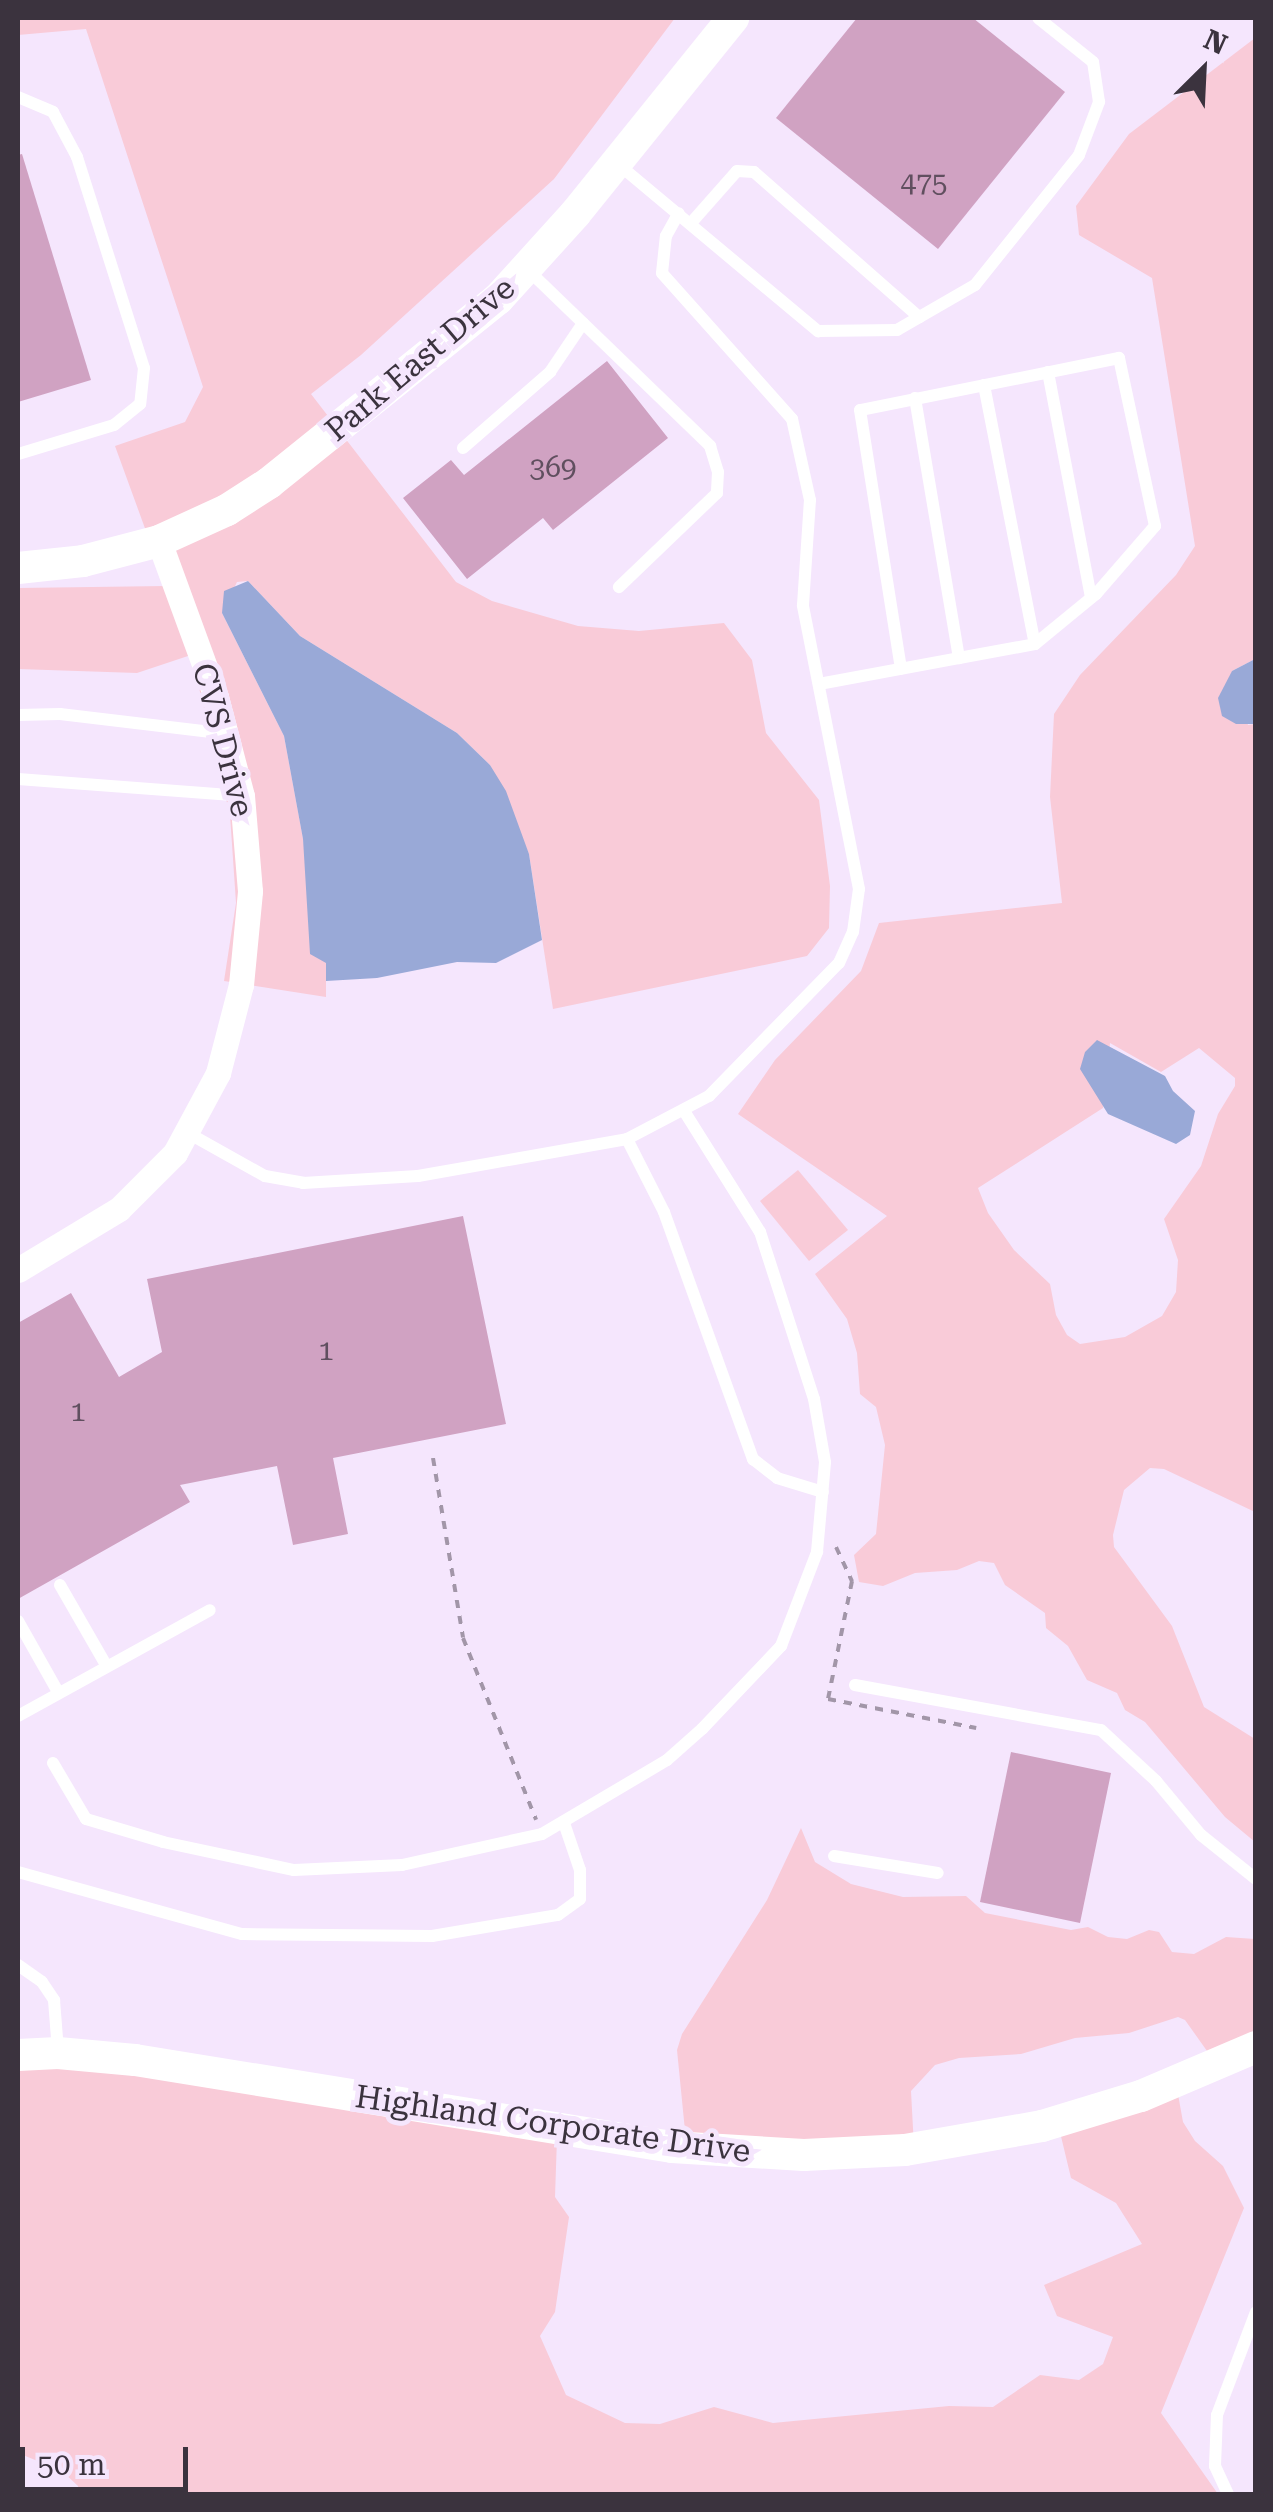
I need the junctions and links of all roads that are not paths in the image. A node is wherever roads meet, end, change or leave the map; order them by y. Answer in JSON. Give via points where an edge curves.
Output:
{"nodes":[{"id":1,"x":732,"y":18,"type":"edge"},
{"id":2,"x":1038,"y":18,"type":"edge"},
{"id":3,"x":18,"y":97,"type":"edge"},
{"id":4,"x":616,"y":163,"type":"junction"},
{"id":5,"x":679,"y":213,"type":"junction"},
{"id":6,"x":691,"y":224,"type":"junction"},
{"id":7,"x":526,"y":270,"type":"junction"},
{"id":8,"x":919,"y":317,"type":"junction"},
{"id":9,"x":583,"y":323,"type":"junction"},
{"id":10,"x":1048,"y":372,"type":"junction"},
{"id":11,"x":984,"y":385,"type":"junction"},
{"id":12,"x":915,"y":398,"type":"junction"},
{"id":13,"x":463,"y":448,"type":"dead end"},
{"id":14,"x":18,"y":454,"type":"edge"},
{"id":15,"x":159,"y":541,"type":"junction"},
{"id":16,"x":18,"y":568,"type":"edge"},
{"id":17,"x":619,"y":586,"type":"dead end"},
{"id":18,"x":1092,"y":598,"type":"junction"},
{"id":19,"x":1035,"y":644,"type":"junction"},
{"id":20,"x":959,"y":658,"type":"junction"},
{"id":21,"x":900,"y":669,"type":"junction"},
{"id":22,"x":819,"y":684,"type":"junction"},
{"id":23,"x":18,"y":714,"type":"edge"},
{"id":24,"x":228,"y":734,"type":"junction"},
{"id":25,"x":18,"y":779,"type":"edge"},
{"id":26,"x":242,"y":796,"type":"junction"},
{"id":27,"x":684,"y":1111,"type":"junction"},
{"id":28,"x":188,"y":1133,"type":"junction"},
{"id":29,"x":627,"y":1139,"type":"junction"},
{"id":30,"x":18,"y":1270,"type":"edge"},
{"id":31,"x":822,"y":1492,"type":"junction"},
{"id":32,"x":60,"y":1584,"type":"dead end"},
{"id":33,"x":210,"y":1610,"type":"dead end"},
{"id":34,"x":18,"y":1622,"type":"edge"},
{"id":35,"x":106,"y":1664,"type":"junction"},
{"id":36,"x":855,"y":1684,"type":"dead end"},
{"id":37,"x":58,"y":1692,"type":"junction"},
{"id":38,"x":18,"y":1716,"type":"edge"},
{"id":39,"x":54,"y":1763,"type":"dead end"},
{"id":40,"x":564,"y":1823,"type":"junction"},
{"id":41,"x":834,"y":1856,"type":"dead end"},
{"id":42,"x":18,"y":1872,"type":"edge"},
{"id":43,"x":938,"y":1874,"type":"dead end"},
{"id":44,"x":1256,"y":1879,"type":"edge"},
{"id":45,"x":18,"y":1965,"type":"edge"},
{"id":46,"x":1256,"y":2047,"type":"edge"},
{"id":47,"x":58,"y":2053,"type":"junction"},
{"id":48,"x":18,"y":2055,"type":"edge"},
{"id":49,"x":1256,"y":2312,"type":"edge"},
{"id":50,"x":1228,"y":2494,"type":"edge"}],
"edges":[{"from":1,"to":4,"type":"street","name":"Park East Drive"},
{"from":2,"to":8,"type":"lane","via":[[1092,62],[1099,102],[1079,155],[976,285]]},
{"from":3,"to":14,"type":"lane","via":[[53,112],[77,158],[144,368],[140,404],[114,425]]},
{"from":4,"to":5,"type":"lane"},
{"from":4,"to":7,"type":"street","name":"Park East Drive"},
{"from":5,"to":6,"type":"lane"},
{"from":5,"to":22,"type":"lane","via":[[666,236],[662,273],[792,419],[810,500],[804,605]]},
{"from":6,"to":8,"type":"lane","via":[[818,332],[897,330]]},
{"from":6,"to":8,"type":"lane","via":[[737,170],[754,172]]},
{"from":7,"to":9,"type":"lane"},
{"from":7,"to":15,"type":"street","name":"Park East Drive","via":[[269,483]]},
{"from":9,"to":13,"type":"lane","via":[[550,372]]},
{"from":9,"to":17,"type":"lane","via":[[710,446],[718,472],[717,493]]},
{"from":10,"to":11,"type":"lane"},
{"from":10,"to":18,"type":"lane"},
{"from":10,"to":18,"type":"lane","via":[[1119,358],[1155,526]]},
{"from":11,"to":12,"type":"lane"},
{"from":11,"to":19,"type":"lane"},
{"from":12,"to":20,"type":"lane"},
{"from":12,"to":21,"type":"lane","via":[[860,410]]},
{"from":15,"to":16,"type":"street","name":"Park East Drive","via":[[82,561]]},
{"from":15,"to":24,"type":"street","name":"CVS Drive"},
{"from":18,"to":19,"type":"lane"},
{"from":19,"to":20,"type":"lane"},
{"from":20,"to":21,"type":"lane"},
{"from":21,"to":22,"type":"lane"},
{"from":22,"to":27,"type":"lane","via":[[859,889],[853,932],[839,963],[708,1096]]},
{"from":23,"to":24,"type":"lane"},
{"from":24,"to":26,"type":"street","name":"CVS Drive"},
{"from":25,"to":26,"type":"lane"},
{"from":26,"to":28,"type":"street","name":"CVS Drive","via":[[250,892],[241,985],[218,1072]]},
{"from":27,"to":29,"type":"lane"},
{"from":27,"to":31,"type":"lane","via":[[760,1232],[814,1399],[825,1462]]},
{"from":28,"to":29,"type":"lane","via":[[266,1176],[314,1183],[418,1176]]},
{"from":28,"to":30,"type":"street","name":"CVS Drive","via":[[120,1209]]},
{"from":29,"to":31,"type":"lane","via":[[664,1212],[752,1458],[777,1478]]},
{"from":31,"to":40,"type":"lane","via":[[818,1552],[780,1646],[667,1760]]},
{"from":32,"to":35,"type":"lane"},
{"from":33,"to":35,"type":"lane"},
{"from":34,"to":37,"type":"lane"},
{"from":35,"to":37,"type":"lane"},
{"from":36,"to":44,"type":"lane","via":[[1102,1730],[1201,1835]]},
{"from":37,"to":38,"type":"lane"},
{"from":39,"to":40,"type":"lane","via":[[86,1819],[294,1870],[402,1864],[542,1834]]},
{"from":40,"to":42,"type":"lane","via":[[580,1870],[580,1899],[558,1915],[432,1936],[242,1934]]},
{"from":41,"to":43,"type":"lane"},
{"from":45,"to":47,"type":"lane","via":[[54,2000]]},
{"from":46,"to":47,"type":"street","name":"Highland Corporate Drive","via":[[1141,2096],[1042,2126],[905,2150],[804,2155],[656,2144]]},
{"from":47,"to":48,"type":"street","name":"Highland Corporate Drive"},
{"from":49,"to":50,"type":"lane","via":[[1217,2415],[1215,2466]]}]}
